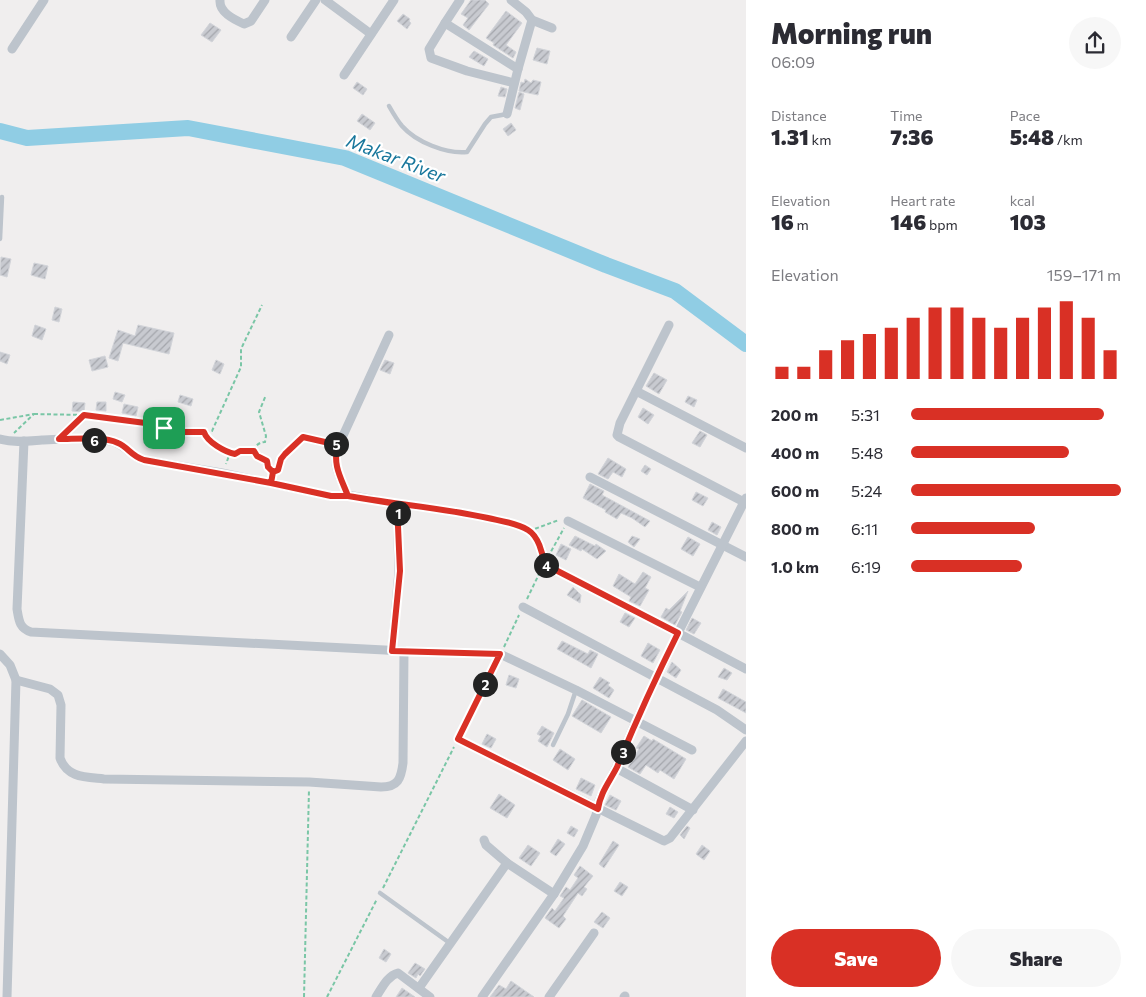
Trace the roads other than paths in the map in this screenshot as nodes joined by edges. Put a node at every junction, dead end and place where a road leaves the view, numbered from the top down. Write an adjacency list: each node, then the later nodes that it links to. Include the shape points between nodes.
1 (44, 0): 14 (street)
2 (220, 0): 3 (street, via 223,11 244,24 251,21)
3 (265, 0)
4 (316, 0): 13 (street)
5 (325, 0): 12 (street)
6 (394, 0): 12 (street)
7 (460, 0): 10 (street)
8 (514, 1): 9 (street)
9 (532, 20): 11 (street); 15 (street)
10 (445, 23): 15 (street); 17 (street, via 428,49 431,58)
11 (552, 28)
12 (371, 34): 16 (street)
13 (291, 36)
14 (12, 49)
15 (518, 69): 17 (street)
16 (344, 75)
17 (514, 82): 19 (street)
18 (389, 106): 19 (lane, via 403,127 415,136 432,146 459,153 467,152 491,117)
19 (506, 114)
20 (2, 197): 21 (lane)
21 (0, 239)
22 (668, 325): 24 (street)
23 (389, 335): 29 (street, via 338,445 336,467)
24 (636, 391): 27 (street); 30 (street, via 617,431 619,437)
25 (2, 440): 26 (street)
26 (24, 441): 29 (street, via 112,441 144,460 331,496); 38 (street, via 17,608 20,625 27,631)
27 (746, 448)
28 (590, 477): 32 (street)
29 (348, 496): 38 (street, via 397,504 400,571)
30 (745, 500): 32 (street)
31 (568, 521): 35 (street)
32 (723, 546): 33 (street); 35 (street)
33 (746, 557)
34 (544, 564): 37 (street)
35 (700, 587): 37 (street)
36 (523, 607): 42 (street)
37 (678, 633): 41 (street); 42 (street)
38 (392, 651): 43 (street, via 404,651 404,763 402,775 390,787 78,776 62,766 60,758 61,704 58,694)
39 (0, 654): 43 (street, via 10,665)
40 (500, 654): 44 (street)
41 (746, 669)
42 (656, 677): 45 (street); 46 (street, via 717,710)
43 (16, 680): 61 (street)
44 (576, 690): 45 (street); 49 (lane)
45 (636, 721): 50 (street); 51 (street)
46 (746, 730)
47 (458, 739): 52 (street)
48 (746, 741): 53 (street)
49 (553, 745)
50 (692, 750)
51 (616, 768): 52 (street); 53 (street)
52 (598, 809): 53 (street, via 664,842); 57 (street, via 583,846)
53 (693, 810)
54 (484, 840): 55 (street)
55 (507, 863): 57 (street); 59 (street)
56 (380, 893): 59 (lane)
57 (554, 894): 64 (street)
58 (594, 933): 65 (street)
59 (450, 944): 60 (street)
60 (419, 988): 62 (street, via 398,973 388,980); 63 (street)
61 (7, 997)
62 (376, 997)
63 (430, 997)
64 (482, 997)
65 (549, 997)

